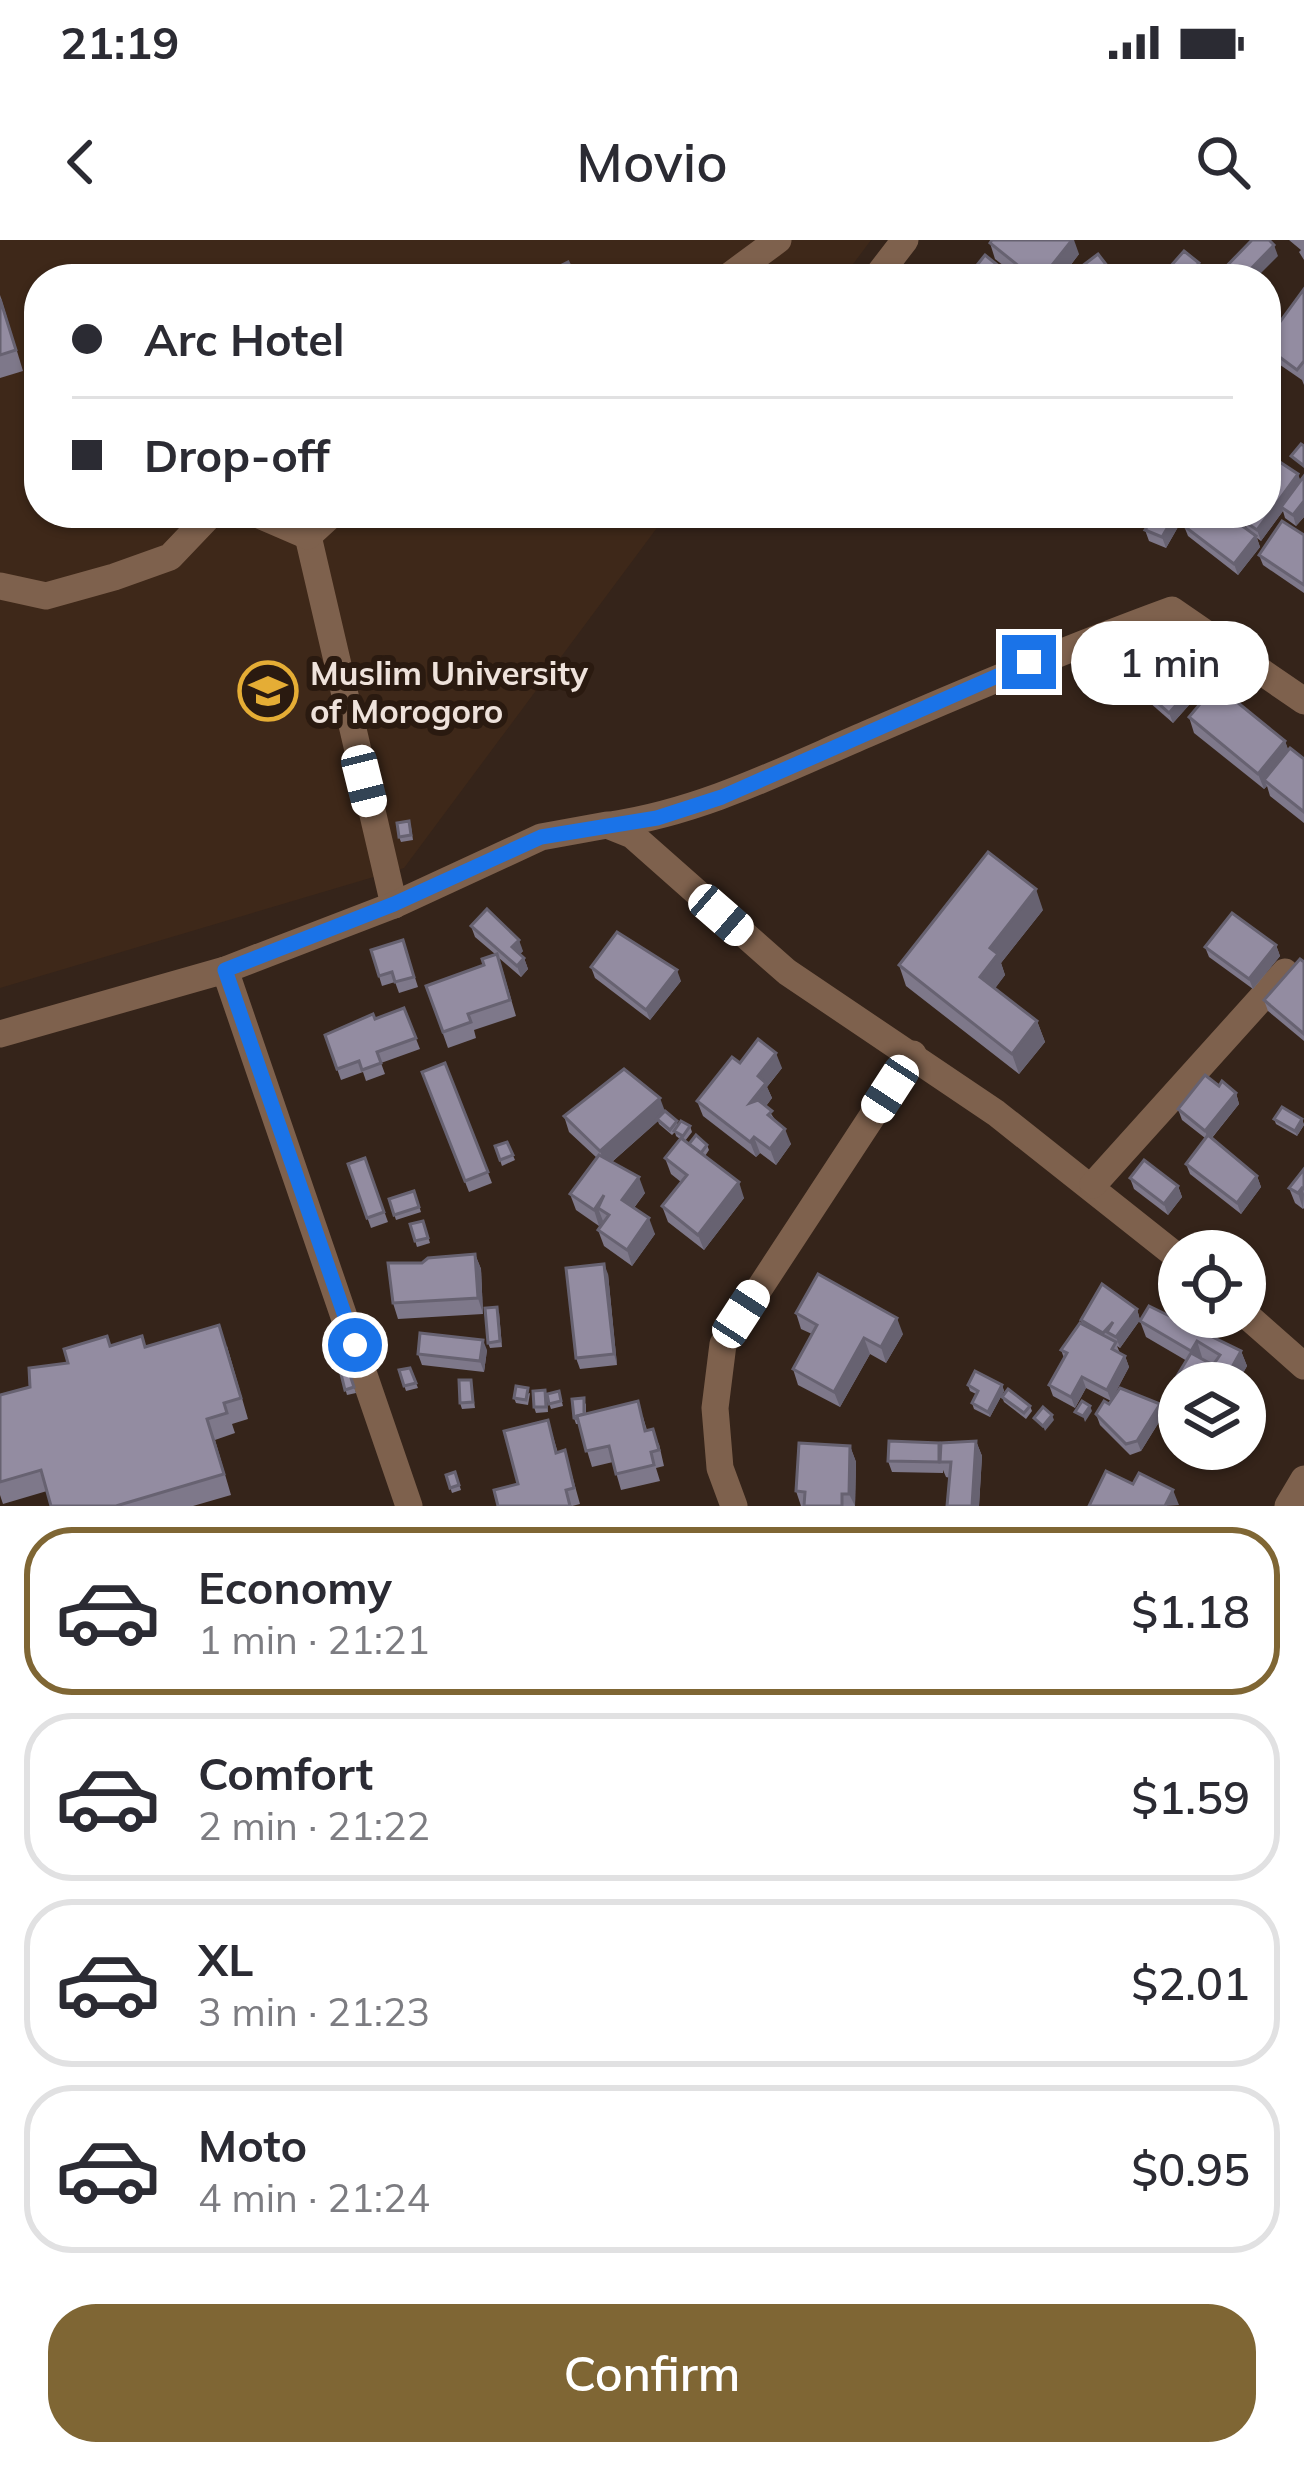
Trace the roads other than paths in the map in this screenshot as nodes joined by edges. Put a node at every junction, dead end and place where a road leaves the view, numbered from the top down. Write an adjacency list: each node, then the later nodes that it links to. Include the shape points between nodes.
1 (778, 240): 3 (street)
2 (905, 240): 4 (street)
3 (745, 264)
4 (886, 264)
5 (198, 528): 9 (street, via 170,557 114,577 46,596)
6 (289, 528): 8 (street)
7 (317, 528): 8 (street)
8 (308, 536): 12 (street)
9 (0, 586)
10 (1304, 700): 11 (street, via 1172,610 1029,662 722,797)
11 (607, 825): 12 (street, via 541,837); 16 (street, via 632,835 787,972)
12 (394, 904): 13 (street)
13 (225, 970): 15 (street); 22 (street)
14 (1285, 971): 17 (street)
15 (0, 1034)
16 (913, 1054): 17 (street); 23 (street, via 723,1344 715,1408 720,1468)
17 (1093, 1185): 18 (street)
18 (1158, 1240)
19 (1266, 1333): 20 (street)
20 (1304, 1366)
21 (1304, 1480): 24 (street)
22 (409, 1506)
23 (734, 1506)
24 (1288, 1506)

